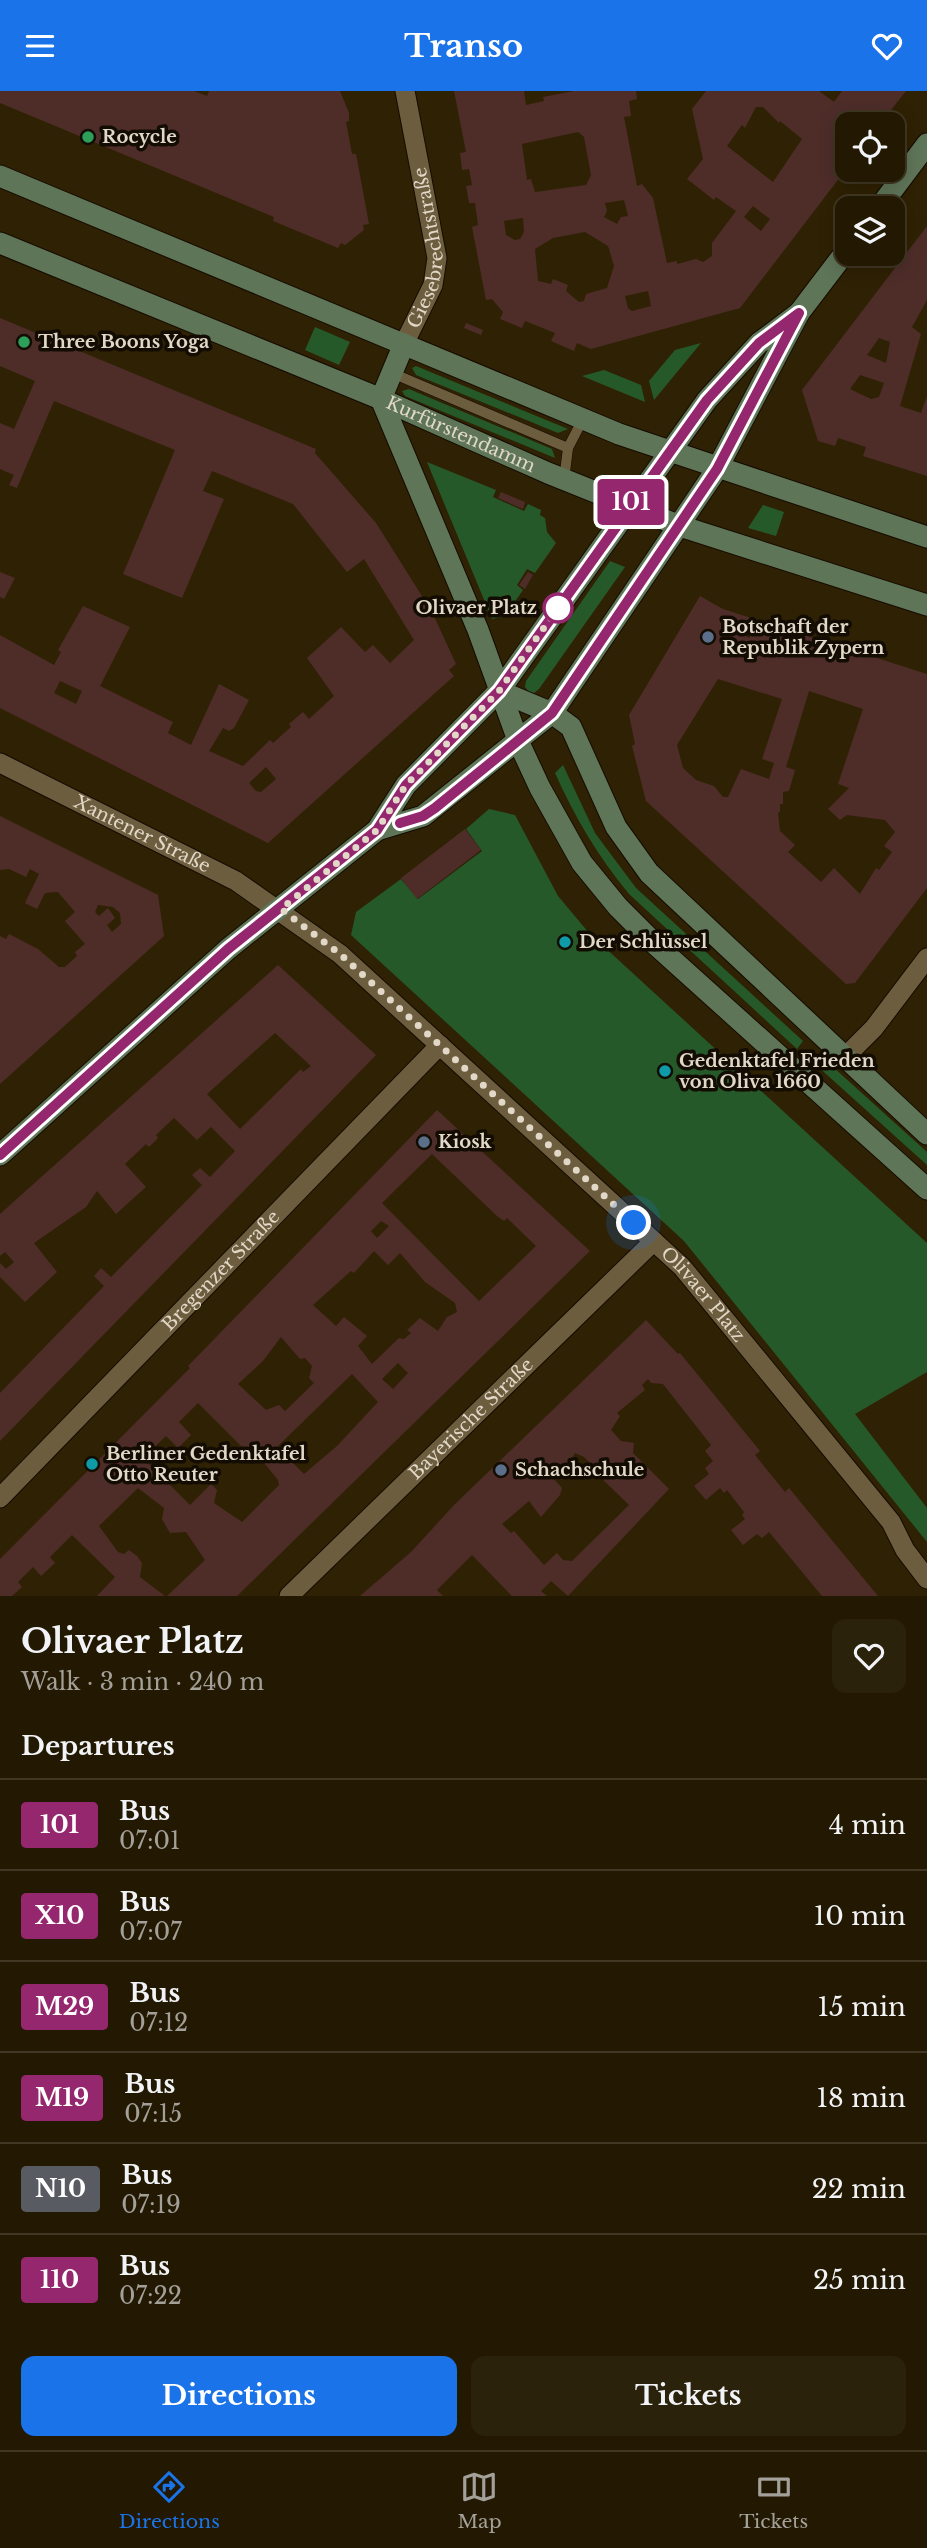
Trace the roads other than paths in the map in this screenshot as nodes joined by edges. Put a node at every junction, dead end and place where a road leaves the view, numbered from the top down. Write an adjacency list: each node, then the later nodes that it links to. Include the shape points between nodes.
1 (405, 91): 8 (street, Giesebrechtstraße, via 438,258 433,285)
2 (927, 144): 4 (main road)
3 (0, 176): 8 (main road)
4 (887, 196)
5 (0, 243): 10 (main road, Kurfürstendamm)
6 (835, 266): 7 (main road)
7 (799, 313): 13 (main road, via 759,343); 14 (main road)
8 (404, 344): 9 (main road, Giesebrechtstraße); 11 (main road)
9 (392, 373): 10 (main road, Giesebrechtstraße); 12 (lane)
10 (381, 399): 15 (main road, Kurfürstendamm); 20 (main road)
11 (583, 419): 12 (lane); 13 (main road)
12 (568, 448): 15 (lane)
13 (667, 453): 14 (main road); 16 (main road)
14 (717, 469): 17 (main road); 18 (main road)
15 (564, 480): 16 (main road, Kurfürstendamm)
16 (629, 506): 17 (main road, Kurfürstendamm); 20 (main road)
17 (680, 526): 19 (main road, Kurfürstendamm); 21 (main road)
18 (927, 537)
19 (927, 605)
20 (499, 691): 21 (main road); 22 (main road); 24 (main road, via 406,785)
21 (552, 713): 22 (main road); 28 (main road, via 571,727 616,827 649,873)
22 (519, 743): 24 (main road, via 423,816); 31 (main road, via 582,863 618,907)
23 (0, 763): 25 (street, Xantener Straße, via 236,881)
24 (377, 830): 25 (main road)
25 (281, 909): 27 (street, Olivaer Platz, via 334,949); 30 (main road, via 228,949)
26 (927, 958): 28 (street, via 874,1028)
27 (440, 1045): 32 (street, Olivaer Platz); 33 (street, Bregenzer Straße)
28 (844, 1058): 29 (main road)
29 (927, 1134)
30 (0, 1155)
31 (927, 1189)
32 (654, 1241): 34 (street, Olivaer Platz, via 698,1285 820,1433 891,1522 905,1551); 35 (street, Bayerische Straße)
33 (0, 1498)
34 (927, 1579)
35 (289, 1596)

